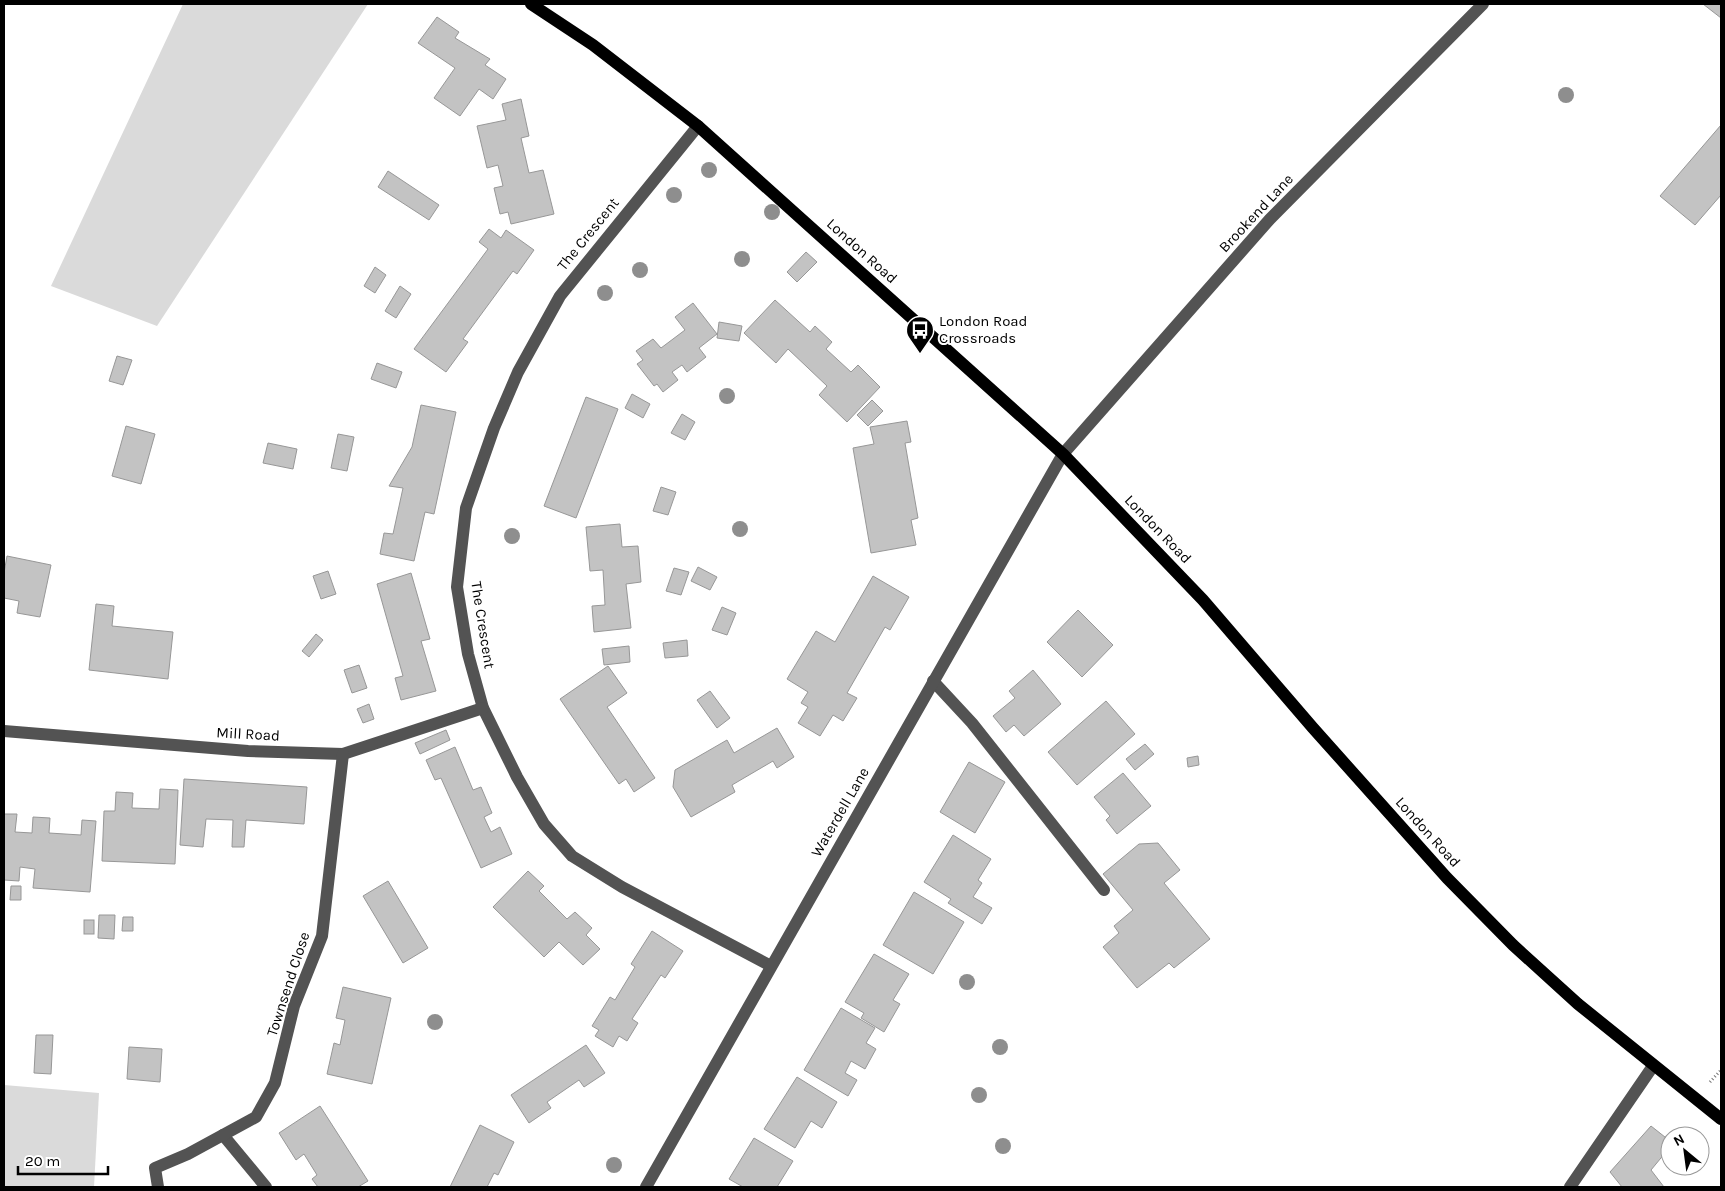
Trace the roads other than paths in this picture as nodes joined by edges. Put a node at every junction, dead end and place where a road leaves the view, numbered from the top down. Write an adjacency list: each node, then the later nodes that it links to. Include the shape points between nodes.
1 (531, 4): 3 (main road, London Road, via 593,46)
2 (1483, 4): 4 (street, Brookend Lane, via 1270,219)
3 (698, 126): 4 (main road, London Road); 6 (street, The Crescent, via 560,296 518,372 494,428 466,508 457,587 468,654)
4 (1063, 454): 5 (street, Waterdell Lane); 11 (main road, London Road, via 1203,600 1447,878 1513,945)
5 (933, 682): 9 (street, via 972,723); 10 (street, Waterdell Lane)
6 (484, 708): 8 (street, Mill Road); 10 (street, The Crescent, via 544,824 572,856 622,887)
7 (4, 731): 8 (street, Mill Road, via 248,751)
8 (342, 754): 13 (street, Townsend Close, via 322,936 294,1006 275,1083 256,1117)
9 (1104, 890)
10 (771, 966): 16 (street, Waterdell Lane)
11 (1653, 1066): 12 (main road, London Road); 17 (street)
12 (1721, 1118)
13 (223, 1135): 14 (street, Townsend Close, via 155,1168); 15 (street)
14 (158, 1187)
15 (266, 1187)
16 (646, 1187)
17 (1570, 1187)

